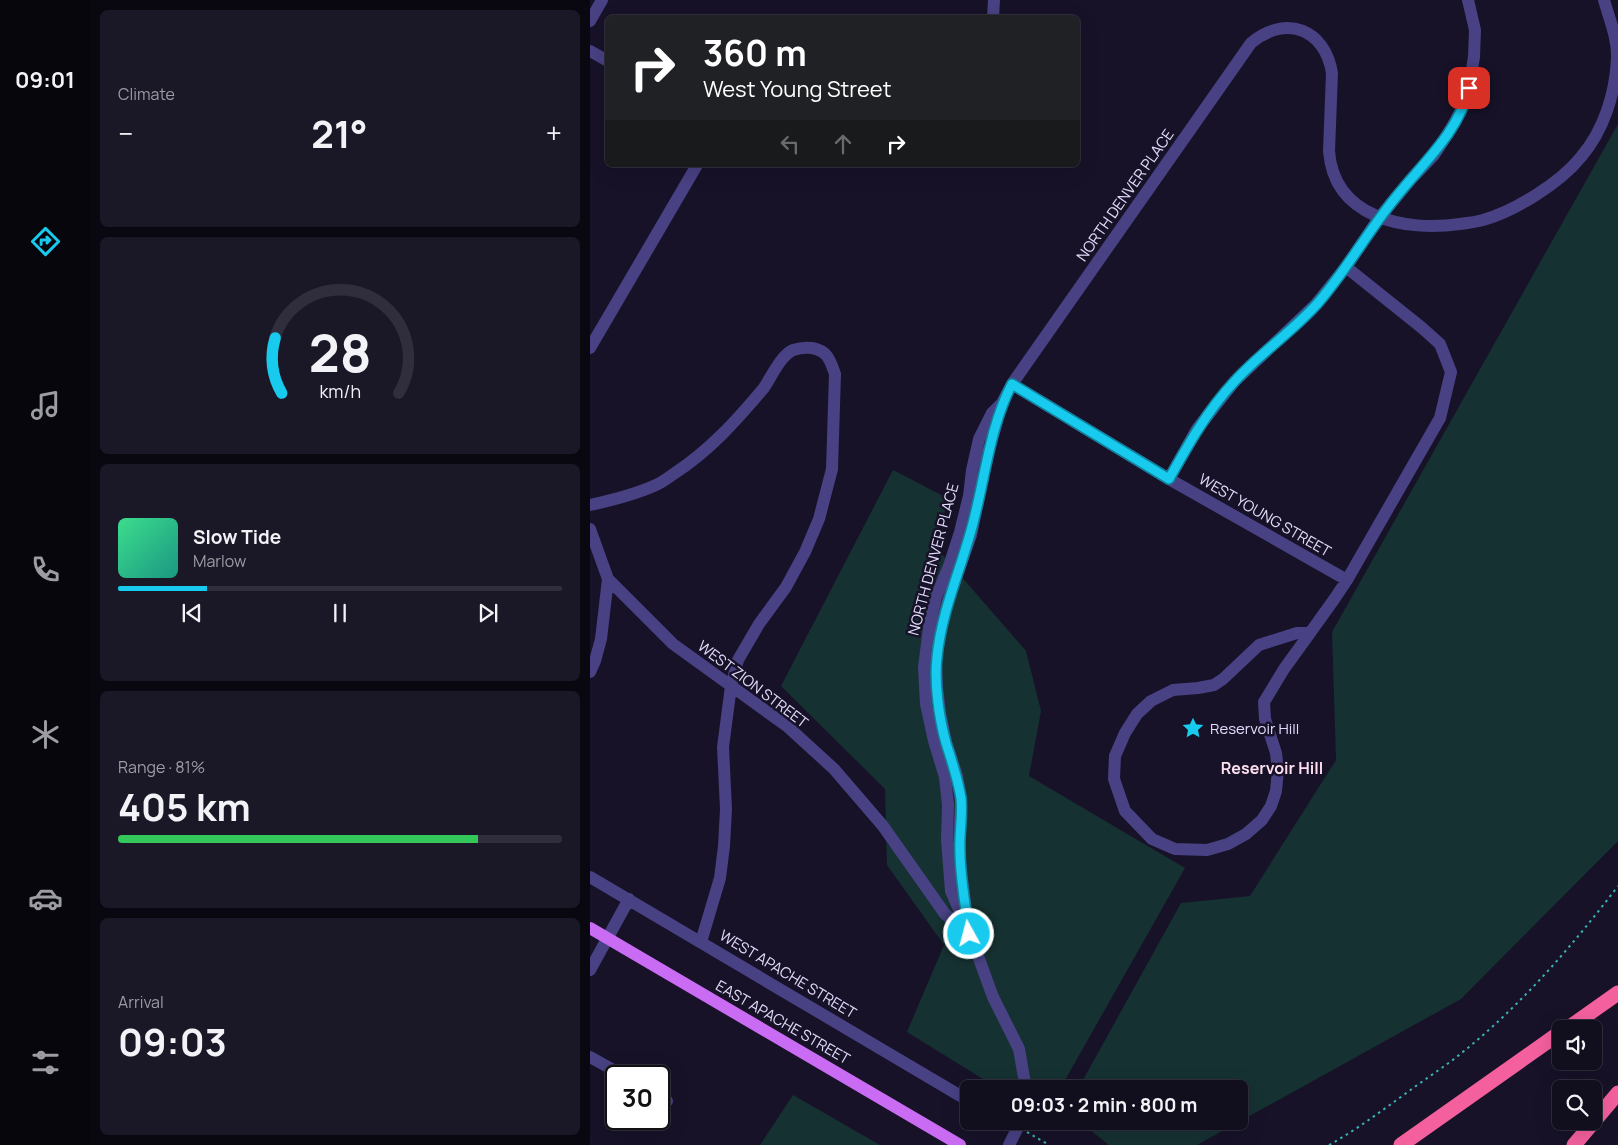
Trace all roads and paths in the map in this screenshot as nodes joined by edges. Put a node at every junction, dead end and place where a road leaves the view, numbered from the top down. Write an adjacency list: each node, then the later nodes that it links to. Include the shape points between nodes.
1 (602, 0): 6 (street)
2 (994, 0): 5 (street)
3 (1468, 0): 10 (street, via 1475,30 1467,99 1434,155)
4 (1604, 0): 10 (street, via 1617,57 1613,92 1605,117 1575,163 1525,203 1483,220 1442,226)
5 (993, 15)
6 (590, 22)
7 (590, 51): 8 (street)
8 (605, 59)
9 (695, 167): 12 (street)
10 (1379, 218): 11 (street); 13 (street, NORTH DENVER PLACE, via 1352,201 1339,186 1330,164 1332,73 1326,51 1311,35 1299,30 1287,27 1262,34 1251,43)
11 (1346, 268): 14 (street, via 1316,304 1234,382 1197,429); 18 (street, via 1440,344 1451,372 1440,418)
12 (590, 348)
13 (1012, 384): 14 (street, WEST YOUNG STREET); 26 (street, NORTH DENVER PLACE, via 979,439 960,532 936,597 924,667 926,704 945,777 951,891)
14 (1169, 479): 18 (street, WEST YOUNG STREET)
15 (590, 504): 21 (street, via 633,494 658,484 693,461 738,418 791,351 802,347 822,351 830,360 835,374 832,468 819,519 786,587 738,660)
16 (590, 529): 17 (street)
17 (608, 579): 20 (street, via 601,639); 21 (street, WEST ZION STREET, via 673,644)
18 (1347, 580): 19 (street)
19 (1310, 632): 19 (street, via 1264,702 1278,770 1276,791 1262,820 1228,844 1207,850 1175,849 1152,839 1125,811 1114,779 1115,756 1138,714 1151,701 1173,690 1198,688 1223,679 1259,645)
20 (590, 672)
21 (731, 686): 26 (street, WEST ZION STREET, via 788,727 834,770 883,826 944,914); 28 (street, via 724,746 724,846 720,878)
22 (590, 877): 24 (street, WEST APACHE STREET)
23 (1618, 886): 43 (path, via 1572,944 1481,1036 1455,1058)
24 (629, 899): 27 (street); 28 (street, WEST APACHE STREET)
25 (590, 928): 27 (main road, EAST APACHE STREET)
26 (969, 934): 35 (street, NORTH DENVER PLACE, via 993,997 1019,1049)
27 (608, 939): 29 (street); 40 (main road, EAST APACHE STREET)
28 (701, 942): 37 (street, WEST APACHE STREET)
29 (590, 970)
30 (1618, 993): 31 (highway)
31 (1580, 1020)
32 (1552, 1038): 44 (highway)
33 (590, 1057): 34 (street)
34 (605, 1065)
35 (1024, 1080)
36 (1618, 1092): 45 (highway)
37 (960, 1096)
38 (1016, 1130): 41 (street)
39 (1025, 1130): 42 (path)
40 (960, 1145)
41 (1009, 1145)
42 (1049, 1145)
43 (1329, 1145)
44 (1401, 1145)
45 (1574, 1145)

